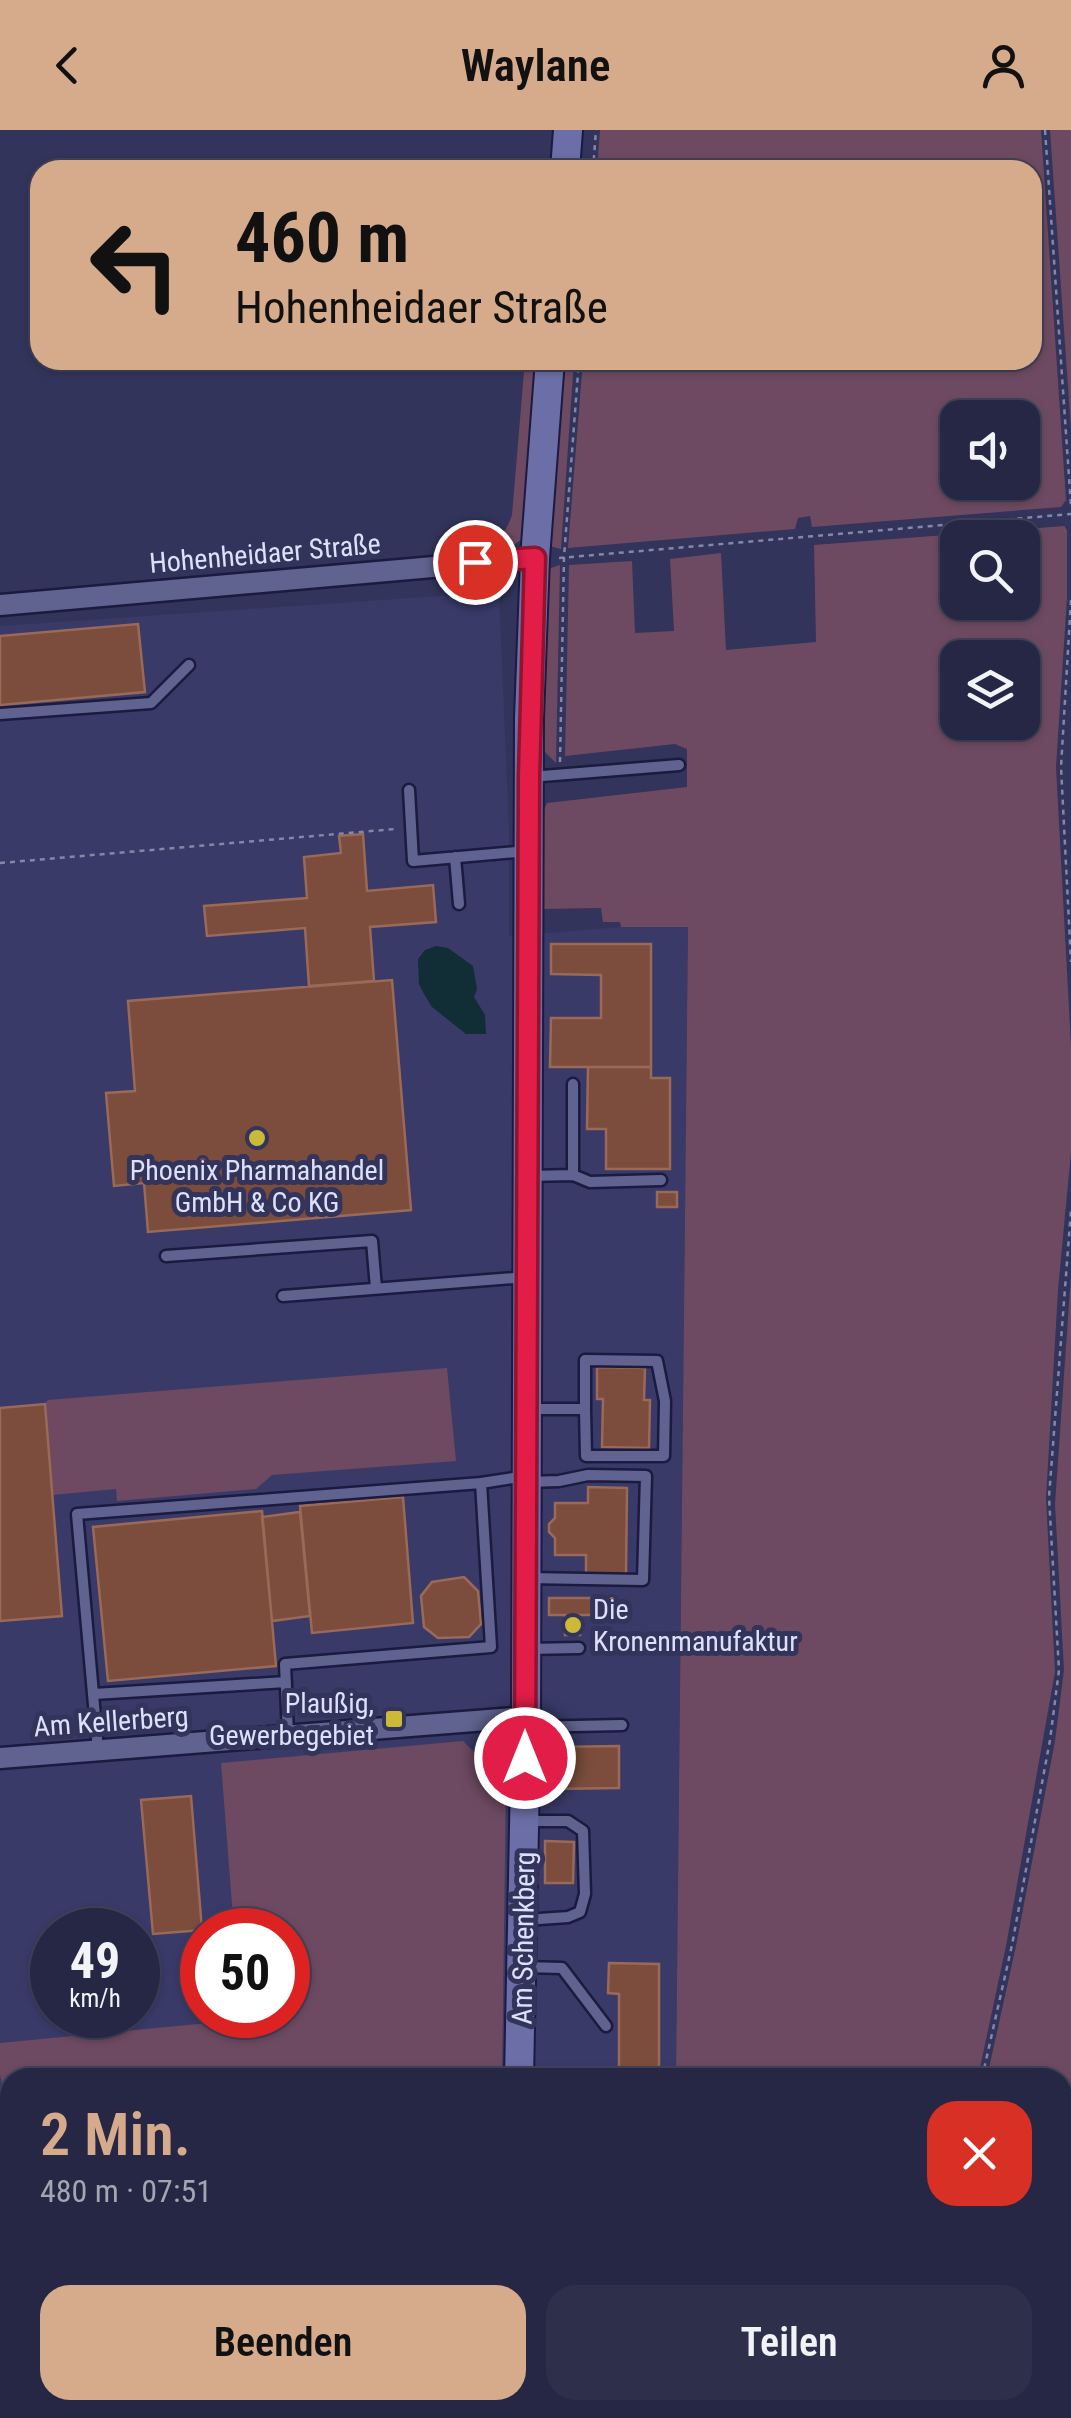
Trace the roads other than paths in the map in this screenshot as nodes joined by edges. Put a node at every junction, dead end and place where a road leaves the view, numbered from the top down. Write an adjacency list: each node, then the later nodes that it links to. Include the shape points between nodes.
1 (568, 130): 2 (main road)
2 (566, 160)
3 (549, 370): 4 (main road, Am Schenkberg)
4 (535, 558): 5 (street, Hohenheidaer Straße); 9 (main road, Am Schenkberg)
5 (0, 605)
6 (189, 665): 7 (lane, via 151,703)
7 (0, 714)
8 (679, 765): 9 (lane)
9 (529, 777): 11 (main road, Am Schenkberg)
10 (409, 790): 12 (lane, via 414,861)
11 (528, 851): 12 (lane); 16 (main road, Am Schenkberg)
12 (455, 858): 13 (lane)
13 (459, 904)
14 (573, 1084): 15 (lane)
15 (573, 1174): 16 (lane); 17 (lane, via 590,1182)
16 (527, 1176): 19 (main road, Am Schenkberg)
17 (661, 1180)
18 (166, 1256): 20 (lane, via 372,1241)
19 (527, 1276): 20 (lane); 23 (main road, Am Schenkberg)
20 (376, 1288): 21 (lane)
21 (283, 1296)
22 (585, 1408): 22 (lane, via 585,1360 657,1362 665,1400 664,1456 586,1456); 23 (lane)
23 (526, 1409): 24 (main road, Am Schenkberg)
24 (526, 1479): 25 (lane); 26 (main road, Am Schenkberg); 26 (lane, via 646,1476 643,1580)
25 (482, 1482): 29 (lane, via 492,1647 285,1664); 30 (lane, via 77,1514)
26 (526, 1578): 28 (main road, Am Schenkberg)
27 (579, 1648): 28 (lane)
28 (526, 1649): 31 (main road, Am Schenkberg)
29 (286, 1682): 30 (lane); 33 (lane)
30 (94, 1694): 34 (lane)
31 (526, 1722): 32 (lane); 33 (street, Am Kellerberg); 36 (main road, Am Schenkberg)
32 (622, 1725)
33 (288, 1735): 34 (street, Am Kellerberg)
34 (98, 1750): 35 (street, Am Kellerberg)
35 (0, 1758)
36 (525, 1820): 37 (main road, Am Schenkberg); 37 (lane, via 568,1822 584,1831 585,1894 580,1912)
37 (524, 1920): 38 (main road, Am Schenkberg)
38 (523, 1967): 39 (lane, via 562,1968); 40 (main road, Am Schenkberg)
39 (606, 2026)
40 (520, 2068)

